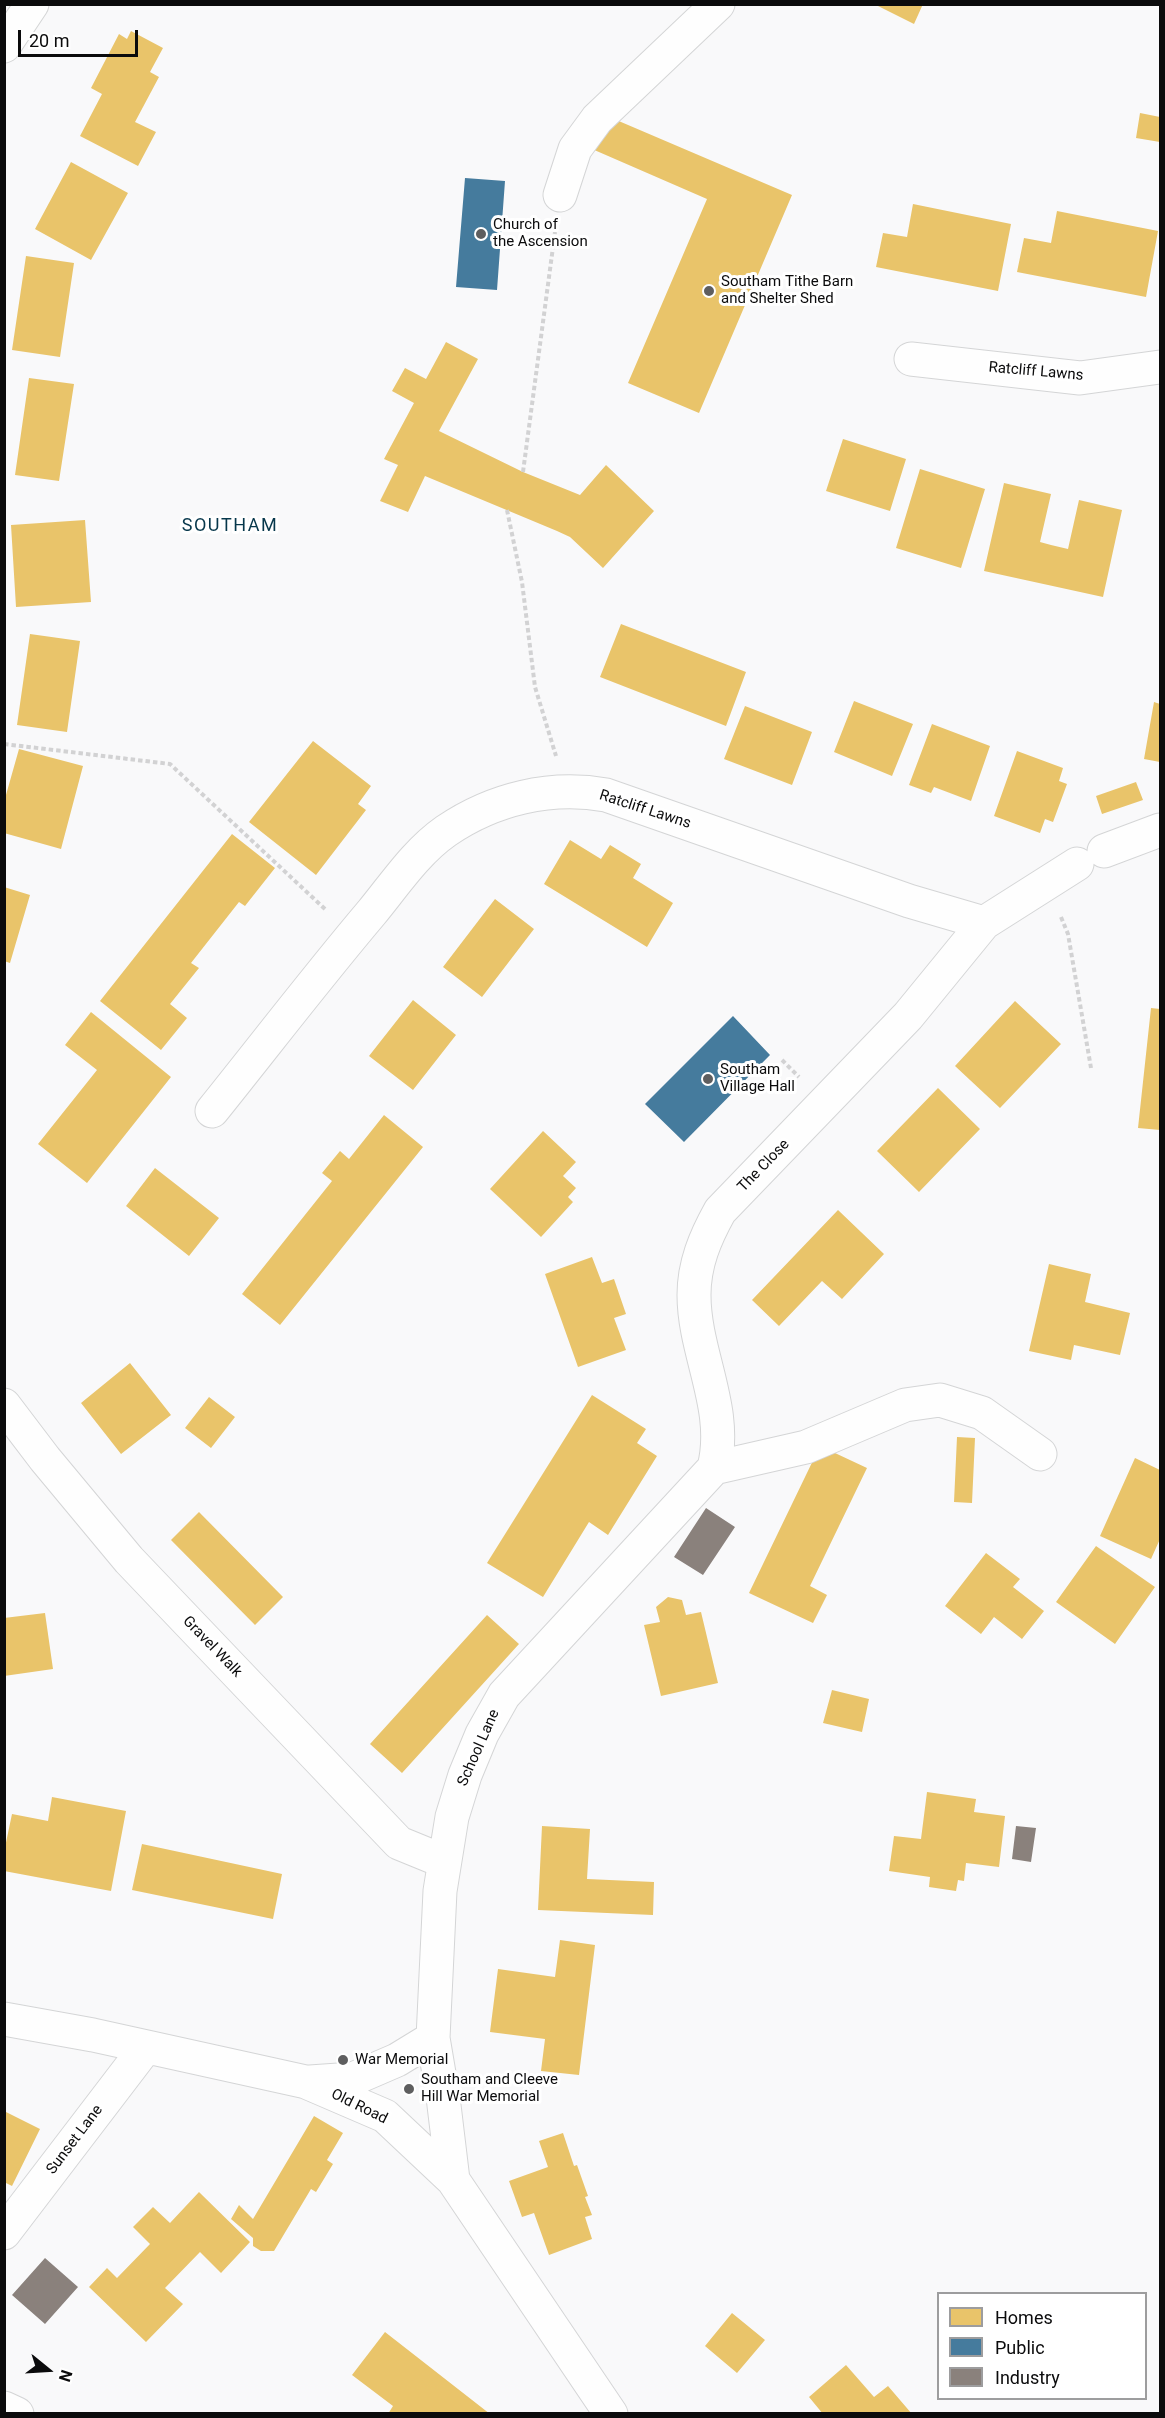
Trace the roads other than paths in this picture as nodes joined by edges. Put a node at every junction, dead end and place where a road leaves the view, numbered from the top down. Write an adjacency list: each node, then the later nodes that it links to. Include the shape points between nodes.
1 (32, 4): 3 (street)
2 (718, 4): 4 (street, via 597,119 575,149)
3 (4, 46)
4 (560, 195)
5 (910, 359): 6 (street, Ratcliff Lawns, via 1080,378)
6 (1161, 367)
7 (1161, 830): 8 (street, via 1090,857)
8 (984, 923): 9 (street, Ratcliff Lawns, via 909,901 606,795 564,791 530,795 470,816 422,851); 12 (street, The Close, via 908,1016 720,1212 710,1230 696,1270 694,1296 719,1433)
9 (212, 1111)
10 (4, 1405): 13 (street, Gravel Walk, via 129,1560 399,1843)
11 (1040, 1454): 12 (street, via 982,1413 940,1400 905,1405 806,1447)
12 (714, 1468): 13 (street, School Lane, via 504,1695 465,1775)
13 (443, 1861): 15 (street, School Lane)
14 (4, 2019): 16 (street, Old Road)
15 (432, 2038): 17 (street, via 397,2060 353,2079); 18 (street, School Lane)
16 (146, 2047): 17 (street, Old Road); 19 (street, Sunset Lane)
17 (306, 2082): 18 (street, Old Road, via 385,2116)
18 (453, 2180): 22 (street, Old Road)
19 (4, 2233)
20 (4, 2408): 21 (street)
21 (18, 2414)
22 (611, 2414)

